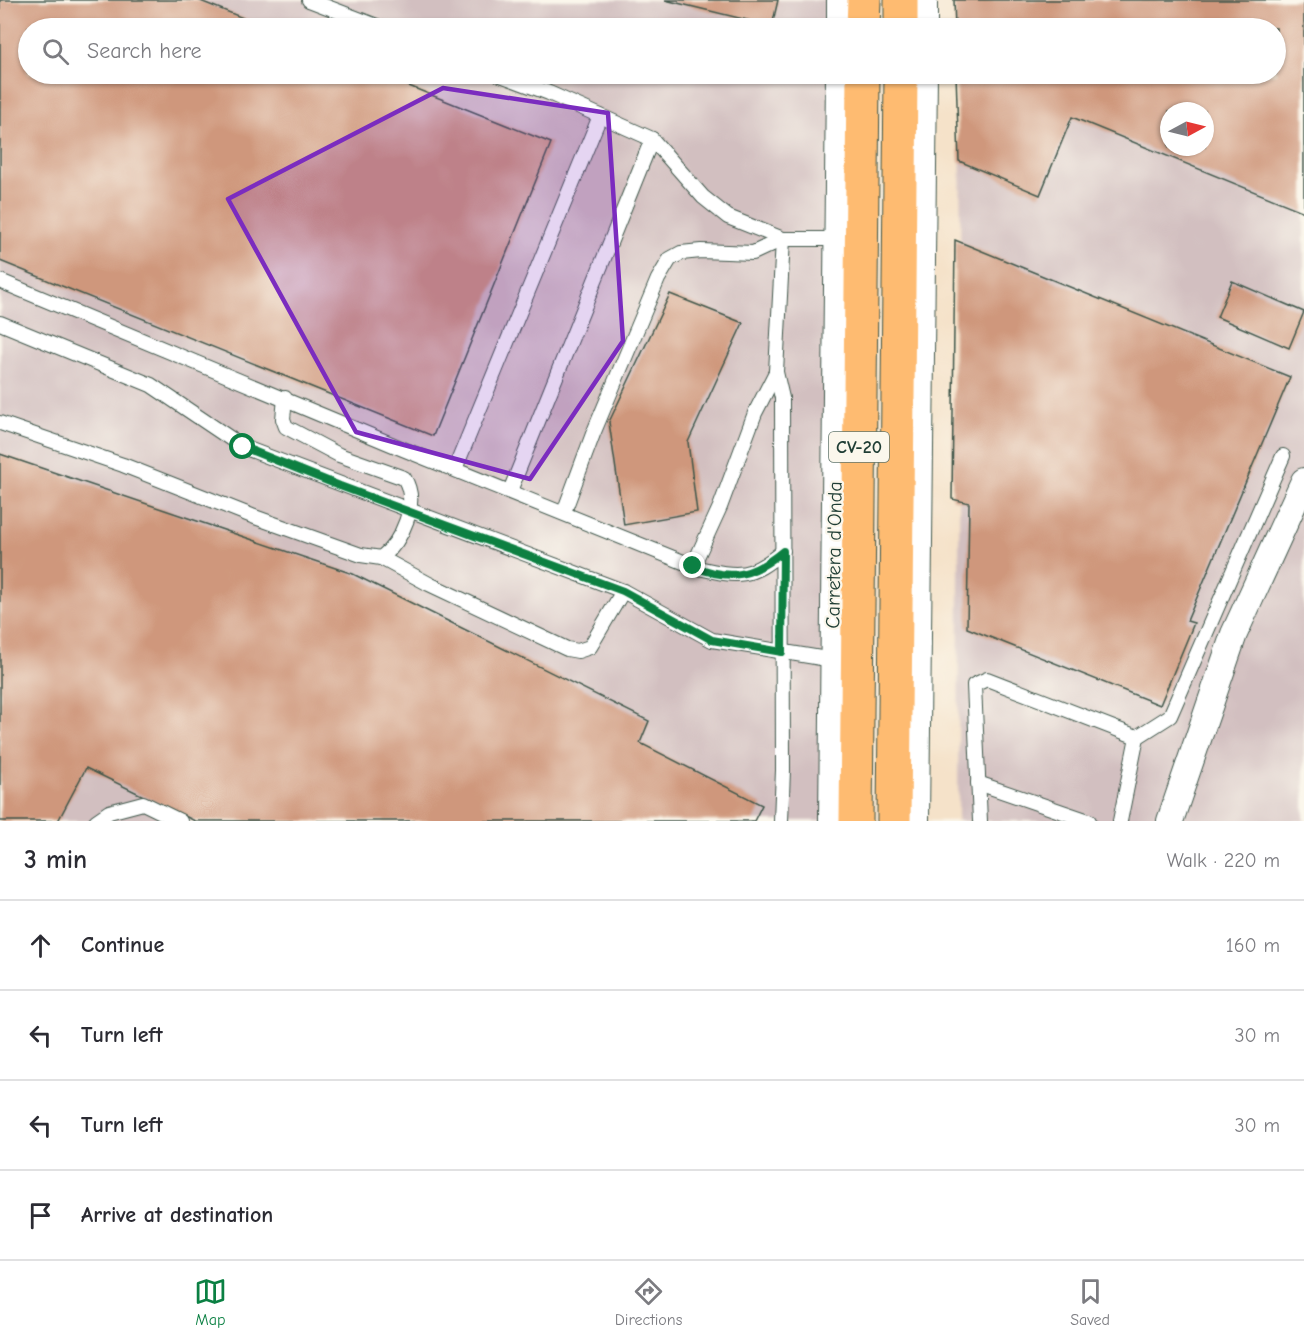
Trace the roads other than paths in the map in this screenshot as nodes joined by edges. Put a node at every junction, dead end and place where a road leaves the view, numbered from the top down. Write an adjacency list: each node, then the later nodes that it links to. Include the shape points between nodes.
1 (309, 0): 6 (lane)
2 (840, 0): 7 (street)
3 (864, 0): 8 (main road)
4 (901, 0): 9 (main road)
5 (924, 0): 10 (street)
6 (356, 18)
7 (840, 18)
8 (863, 18)
9 (901, 18)
10 (924, 18)
11 (522, 84): 16 (lane)
12 (839, 84): 19 (street, Carretera d'Onda)
13 (863, 84): 43 (main road, Carretera d'Onda / CV-20)
14 (901, 84): 44 (main road, CV-20)
15 (924, 84): 45 (street)
16 (600, 116): 17 (lane); 26 (lane)
17 (652, 139): 18 (lane, via 703,196 728,217); 28 (lane)
18 (783, 239): 19 (lane); 22 (lane); 30 (lane, via 753,253 701,251 681,253 670,259 593,434)
19 (837, 239): 36 (street, Carretera d'Onda)
20 (0, 281): 23 (lane)
21 (0, 323): 29 (lane, via 151,385 243,447)
22 (776, 372): 31 (lane, via 782,398); 33 (lane)
23 (285, 398): 26 (lane); 29 (lane, via 286,427 339,455 404,478 410,488)
24 (0, 423): 32 (lane, via 361,555)
25 (1283, 456): 37 (lane, via 1170,716)
26 (455, 470): 28 (lane)
27 (1304, 481): 49 (street, via 1234,634)
28 (510, 491): 30 (lane)
29 (411, 512): 32 (lane, via 391,550); 34 (lane)
30 (564, 512): 33 (lane)
31 (783, 551): 33 (lane, via 747,574); 35 (lane)
32 (381, 558): 34 (lane, via 429,584 578,651 590,647)
33 (693, 566)
34 (623, 591): 35 (lane, via 712,640)
35 (782, 652): 36 (lane); 41 (lane)
36 (833, 660): 42 (street, Carretera d'Onda)
37 (1137, 737): 38 (lane, via 987,679 974,685); 48 (lane)
38 (978, 783): 46 (lane); 47 (lane)
39 (96, 821): 40 (lane, via 109,812 143,803)
40 (180, 821)
41 (781, 821)
42 (832, 821)
43 (856, 821)
44 (894, 821)
45 (916, 821)
46 (980, 821)
47 (1089, 821)
48 (1120, 821)
49 (1170, 821)

